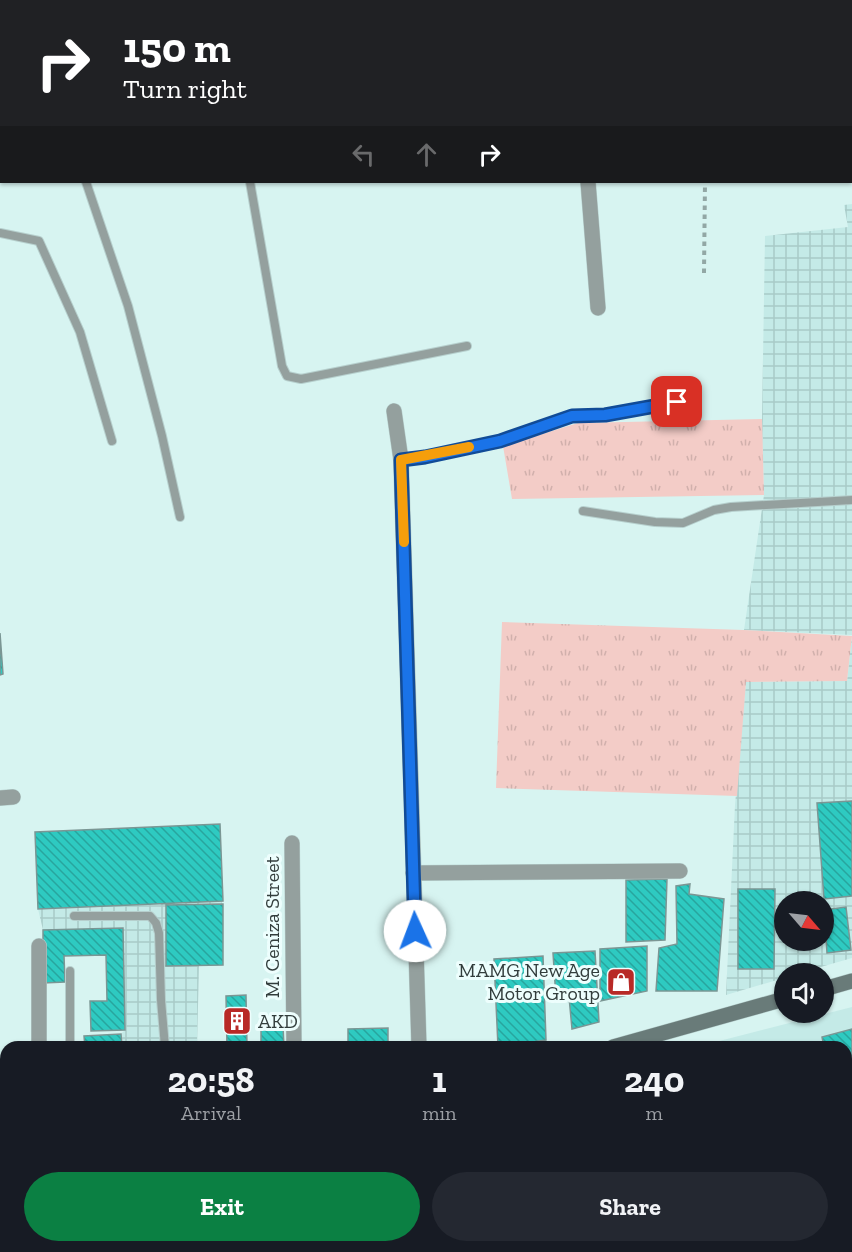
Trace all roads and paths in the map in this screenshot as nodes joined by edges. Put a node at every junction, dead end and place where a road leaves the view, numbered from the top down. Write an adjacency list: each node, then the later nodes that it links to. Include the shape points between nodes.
1 (86, 183): 15 (lane, via 128,306)
2 (250, 183): 8 (lane, via 282,366 287,376 301,379)
3 (588, 183): 7 (street)
4 (705, 183): 6 (path)
5 (0, 233): 11 (lane, via 39,242 80,332)
6 (704, 273)
7 (598, 308)
8 (467, 346)
9 (677, 402): 12 (lane, via 605,415 572,416 500,441)
10 (394, 411): 12 (street)
11 (112, 441)
12 (401, 460): 18 (street)
13 (852, 500): 14 (lane, via 731,507 683,522 655,522)
14 (583, 511)
15 (180, 517)
16 (292, 843): 28 (street, M. Ceniza Street)
17 (680, 871): 18 (street)
18 (413, 873): 29 (street)
19 (74, 916): 27 (lane, via 150,916 156,922)
20 (39, 946): 25 (street)
21 (70, 971): 26 (lane)
22 (852, 981): 23 (main road)
23 (834, 986)
24 (774, 1002): 30 (main road)
25 (39, 1041)
26 (70, 1041)
27 (164, 1041)
28 (294, 1041)
29 (419, 1041)
30 (634, 1041)

